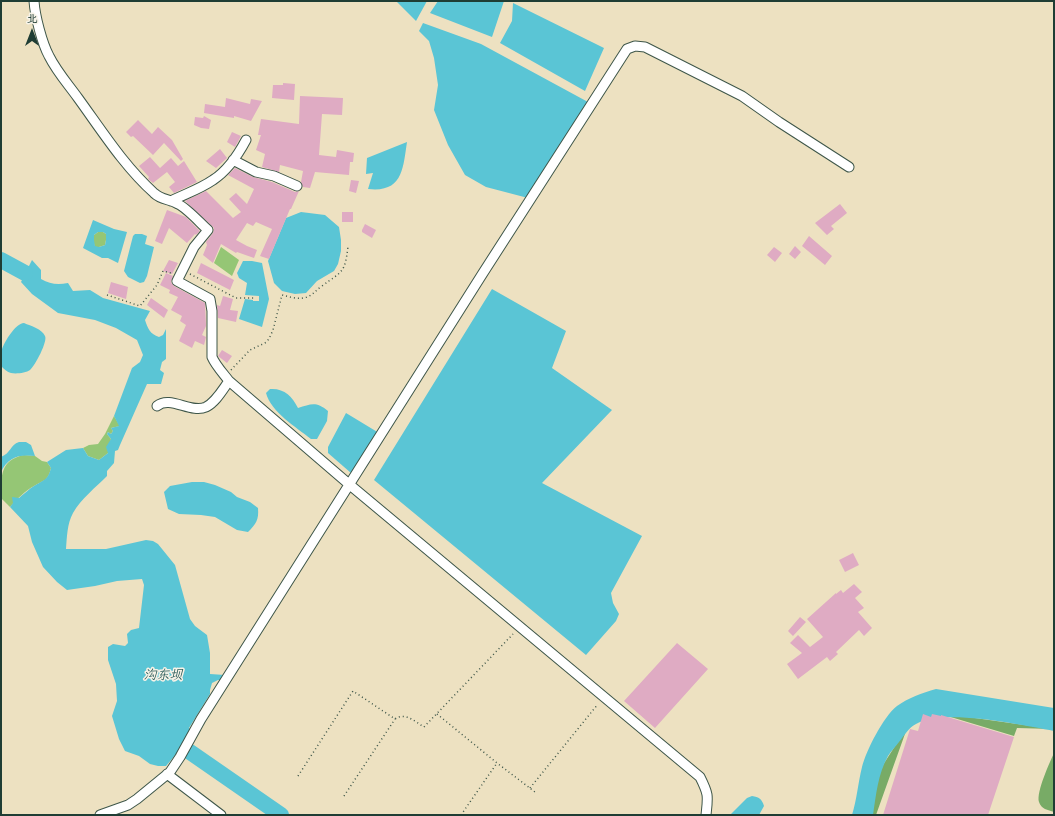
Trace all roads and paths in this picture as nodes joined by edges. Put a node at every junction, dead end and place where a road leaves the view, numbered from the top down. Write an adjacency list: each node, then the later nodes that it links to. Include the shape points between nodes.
1 (34, 1): 6 (street, via 48,55 58,73 135,174 161,199)
2 (246, 140): 3 (street)
3 (233, 160): 5 (street, via 256,172 274,176); 6 (street, via 214,179)
4 (849, 167): 13 (street, via 736,92 645,47 635,46 627,49)
5 (297, 186)
6 (171, 201): 8 (street, via 179,204 208,230 194,248)
7 (348, 246): 11 (path, via 344,267 337,276 312,295 296,298 282,295 269,339 250,350)
8 (181, 274): 9 (path, via 163,271 157,285 140,306); 10 (path, via 236,298); 11 (street, via 177,281 210,299 212,358)
9 (107, 295)
10 (254, 298)
11 (227, 378): 12 (street, via 214,400 206,407 168,403); 13 (street)
12 (157, 406)
13 (350, 485): 14 (street); 19 (street)
14 (520, 627): 15 (street); 16 (path)
15 (603, 697): 21 (path); 27 (street, via 700,777 709,800)
16 (437, 714): 17 (path, via 424,727 406,716); 18 (path)
17 (395, 719): 20 (path, via 353,690); 23 (path)
18 (497, 763): 21 (path); 26 (path)
19 (167, 774): 24 (street, via 128,805); 25 (street)
20 (298, 776)
21 (530, 788): 22 (path)
22 (535, 792)
23 (344, 796)
24 (100, 815)
25 (221, 815)
26 (461, 815)
27 (706, 815)

